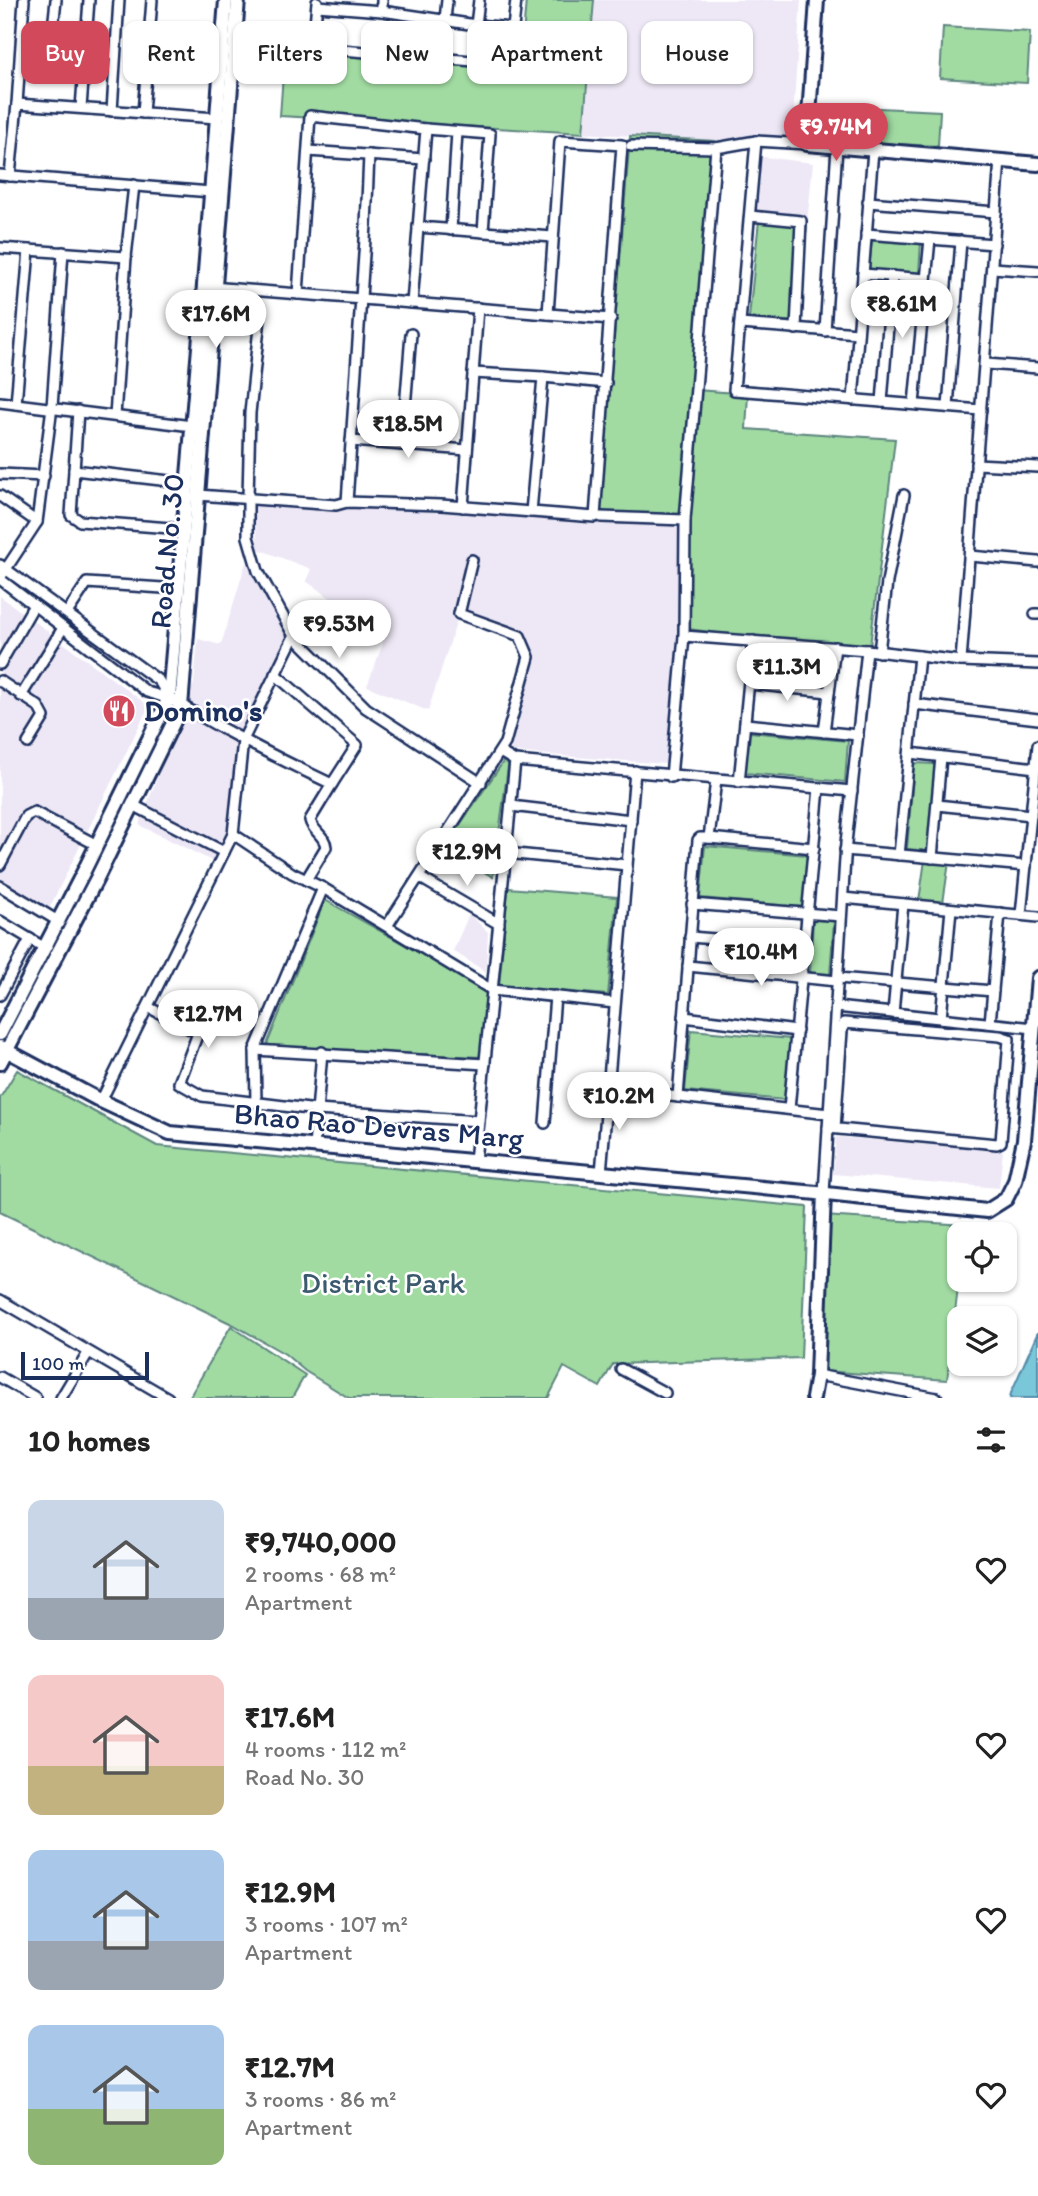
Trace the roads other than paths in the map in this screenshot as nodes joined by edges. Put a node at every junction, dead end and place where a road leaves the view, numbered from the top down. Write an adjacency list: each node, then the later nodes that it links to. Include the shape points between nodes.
1 (24, 0): 25 (street)
2 (56, 0): 16 (street)
3 (89, 0): 26 (street)
4 (119, 0): 27 (street)
5 (152, 0): 28 (street)
6 (226, 0): 29 (street, Road No. 30)
7 (238, 0): 17 (street, Road No. 30)
8 (383, 0): 14 (street)
9 (447, 0): 15 (street)
10 (479, 0): 19 (street)
11 (516, 0): 20 (street)
12 (817, 0): 33 (street)
13 (317, 3): 14 (street); 18 (street)
14 (382, 11): 15 (street)
15 (445, 20): 21 (street)
16 (54, 21)
17 (236, 21)
18 (315, 21)
19 (477, 21)
20 (514, 21)
21 (467, 24)
22 (347, 50): 24 (street)
23 (233, 51): 66 (street, Road No. 30)
24 (467, 60)
25 (17, 104): 26 (street); 43 (street)
26 (81, 108): 27 (street)
27 (112, 111): 28 (street)
28 (143, 113): 29 (street)
29 (217, 118): 45 (street, Road No. 30)
30 (426, 129): 31 (street); 38 (street, via 310,116); 40 (street)
31 (457, 132): 50 (street); 51 (street, via 490,134)
32 (756, 141): 33 (street); 36 (street); 48 (street)
33 (807, 144): 35 (street)
34 (631, 146): 36 (street)
35 (837, 147): 37 (street); 76 (street)
36 (716, 148): 112 (street)
37 (873, 150): 41 (street); 46 (street)
38 (308, 151): 39 (street); 67 (street)
39 (369, 155): 40 (street); 68 (street)
40 (424, 159): 49 (street)
41 (1000, 160): 42 (street); 47 (street)
42 (1038, 164)
43 (5, 175): 44 (street)
44 (134, 185): 45 (street); 60 (street)
45 (211, 192): 66 (street, Road No. 30)
46 (868, 202): 47 (street); 52 (street)
47 (996, 212): 56 (street)
48 (750, 216): 74 (street); 75 (street, via 801,221)
49 (418, 227): 50 (street); 69 (street)
50 (451, 230): 51 (street)
51 (483, 232): 53 (street)
52 (866, 233): 54 (street); 63 (street)
53 (553, 237): 71 (street); 73 (street, via 559,141 622,145)
54 (930, 239): 55 (street); 65 (street)
55 (961, 242): 56 (street); 90 (street)
56 (994, 244): 61 (street)
57 (0, 248): 58 (street)
58 (29, 250): 59 (street); 87 (street)
59 (63, 253): 60 (street); 89 (street)
60 (126, 257): 93 (street)
61 (992, 268): 62 (street); 79 (street)
62 (1038, 271)
63 (863, 274): 64 (street); 77 (street)
64 (892, 276): 65 (street); 86 (street)
65 (926, 279): 88 (street)
66 (209, 286): 67 (street); 94 (street, Road No. 30); 104 (street, Road No. 30)
67 (298, 293): 68 (street)
68 (361, 299): 69 (street); 95 (street)
69 (412, 303): 70 (street)
70 (478, 308): 71 (street); 81 (street)
71 (548, 314): 73 (street)
72 (260, 318): 107 (street)
73 (611, 319): 83 (street)
74 (740, 324): 75 (street); 84 (street, via 734,390)
75 (796, 329): 76 (street)
76 (825, 331): 77 (street)
77 (858, 333): 84 (street)
78 (411, 334): 96 (street)
79 (986, 365): 80 (street); 91 (street)
80 (1038, 368)
81 (473, 373): 82 (street); 97 (street)
82 (543, 377): 83 (street); 110 (street)
83 (606, 383): 110 (street, via 595,517)
84 (853, 400): 86 (street)
85 (0, 402): 87 (street)
86 (882, 402): 88 (street)
87 (16, 404): 89 (street)
88 (914, 404): 90 (street)
89 (51, 407): 92 (street); 102 (street)
90 (948, 407): 91 (street)
91 (981, 410): 98 (street)
92 (78, 411): 93 (street); 100 (street)
93 (116, 416): 94 (street)
94 (192, 426): 103 (street, Road No. 30)
95 (351, 441): 96 (street); 108 (street)
96 (402, 445): 97 (street)
97 (467, 450): 109 (street)
98 (976, 464): 99 (street); 115 (street)
99 (1038, 467)
100 (74, 470): 103 (street); 114 (street, via 71,515 80,521)
101 (0, 474): 102 (street)
102 (44, 476): 113 (street)
103 (187, 483): 114 (street, Road No. 30)
104 (198, 495): 107 (street); 141 (street, Road No. 30)
105 (904, 495): 129 (street)
106 (0, 496): 113 (street)
107 (247, 498): 108 (street); 124 (street, via 248,537 258,571)
108 (347, 502): 109 (street)
109 (463, 507): 110 (street)
110 (531, 512)
111 (601, 517): 112 (street)
112 (685, 520): 125 (street)
113 (37, 522): 118 (street)
114 (183, 528): 120 (street, Road No. 30)
115 (970, 556): 117 (street); 131 (street)
116 (472, 560): 149 (street, via 459,614 520,636 529,657)
117 (1038, 562)
118 (3, 567): 119 (street); 122 (street)
119 (0, 579): 121 (street)
120 (178, 590): 122 (street, via 87,583); 139 (street, Road No. 30)
121 (34, 605): 123 (street); 132 (street)
122 (67, 613): 139 (street, via 159,681)
123 (64, 628): 138 (street); 139 (street, via 147,692)
124 (294, 636): 134 (street); 158 (street, via 366,708)
125 (684, 636): 126 (street); 155 (street)
126 (753, 641): 127 (street); 136 (street)
127 (835, 648): 128 (street); 137 (street)
128 (867, 650): 129 (street); 145 (street)
129 (879, 652): 130 (street)
130 (919, 656): 131 (street); 140 (street)
131 (961, 661): 133 (street)
132 (0, 664)
133 (1038, 664)
134 (275, 674): 146 (street); 159 (street, via 357,745)
135 (0, 681): 138 (street)
136 (749, 684): 137 (street); 143 (street)
137 (829, 692): 144 (street)
138 (21, 696): 147 (street, via 38,706 44,717)
139 (169, 698): 141 (street); 169 (street, Road No. 30)
140 (915, 704): 142 (street); 150 (street)
141 (181, 707): 146 (street); 162 (street, Road No. 30)
142 (1038, 719)
143 (745, 723): 144 (street); 157 (street)
144 (824, 732): 145 (street)
145 (858, 735): 161 (street)
146 (243, 740): 159 (street); 167 (street)
147 (28, 743)
148 (1038, 745): 153 (street)
149 (500, 752): 152 (street); 158 (street)
150 (909, 753): 151 (street); 174 (street)
151 (941, 757): 153 (street); 163 (street)
152 (515, 761): 154 (street); 164 (street)
153 (1036, 768): 165 (street)
154 (635, 771): 155 (street); 166 (street)
155 (671, 777): 156 (street)
156 (716, 780): 157 (street); 168 (street)
157 (739, 782): 160 (street)
158 (481, 783): 179 (street)
159 (332, 785): 180 (street, via 310,820 326,846)
160 (820, 788): 161 (street); 170 (street)
161 (852, 791): 171 (street)
162 (133, 805): 172 (street); 220 (street, Road No. 30)
163 (937, 805): 165 (street); 175 (street)
164 (511, 806): 166 (street); 173 (street)
165 (1031, 815): 178 (street)
166 (631, 820): 177 (street)
167 (233, 834): 172 (street); 180 (street)
168 (709, 838): 170 (street); 184 (street, via 697,842)
169 (97, 845): 176 (street, via 34,812 26,816); 193 (street, Road No. 30)
170 (814, 848): 187 (street)
171 (845, 850): 174 (street); 183 (street)
172 (224, 852): 211 (street)
173 (506, 853): 177 (street); 194 (street)
174 (900, 855): 175 (street)
175 (932, 858): 178 (street)
176 (0, 865)
177 (627, 865): 210 (street)
178 (1026, 866): 189 (street)
179 (419, 877): 194 (street); 195 (street)
180 (306, 880): 182 (street)
181 (0, 886): 193 (street)
182 (323, 888): 195 (street); 221 (street)
183 (842, 898): 185 (street); 190 (street)
184 (692, 904): 187 (street); 196 (street)
185 (903, 904): 186 (street); 204 (street)
186 (951, 909): 188 (street); 205 (street)
187 (808, 913): 190 (street); 198 (street)
188 (1000, 913): 189 (street); 207 (street)
189 (1021, 915): 191 (street)
190 (841, 916): 203 (street)
191 (1038, 917)
192 (0, 921): 197 (street)
193 (58, 921): 199 (street, Road No. 30)
194 (499, 924): 206 (street)
195 (387, 926): 206 (street)
196 (690, 937): 198 (street); 200 (street)
197 (30, 939): 199 (street); 208 (street)
198 (805, 946): 201 (street)
199 (45, 948): 219 (street, Road No. 30)
200 (688, 966): 201 (street); 214 (street)
201 (802, 978): 203 (street); 218 (street)
202 (1038, 978): 217 (street, Bhao Rao Devras Marg)
203 (838, 980): 204 (street); 212 (street)
204 (896, 983): 205 (street); 213 (street)
205 (944, 987): 207 (street); 215 (street)
206 (492, 990): 209 (street); 224 (street)
207 (993, 991): 216 (street)
208 (0, 995)
209 (555, 996): 210 (street); 233 (street)
210 (615, 1003): 225 (street)
211 (148, 1007): 227 (street); 228 (street, via 198,1033 179,1083 202,1096)
212 (836, 1007): 213 (street); 231 (street)
213 (893, 1013): 215 (street)
214 (684, 1017): 218 (street); 226 (street)
215 (941, 1018): 216 (street)
216 (990, 1023): 217 (street)
217 (1034, 1028): 238 (street, Bhao Rao Devras Marg, via 1024,1140 1006,1199 987,1211)
218 (797, 1031): 229 (street)
219 (0, 1034)
220 (3, 1049): 223 (street, Road No. 30); 227 (street, Bhao Rao Devras Marg)
221 (255, 1050): 222 (street); 228 (street)
222 (322, 1052): 224 (street); 230 (street)
223 (0, 1063)
224 (485, 1064): 232 (street)
225 (608, 1089): 226 (street); 237 (street)
226 (678, 1097): 229 (street)
227 (101, 1101): 235 (street, Bhao Rao Devras Marg, via 170,1133)
228 (256, 1102): 230 (street)
229 (789, 1109): 231 (street)
230 (317, 1110): 232 (street); 235 (street)
231 (829, 1114): 234 (street)
232 (479, 1121): 236 (street)
233 (545, 1123)
234 (832, 1128): 234 (street, via 1002,1142 1009,1039 844,1023); 238 (street)
235 (314, 1147): 236 (street, Bhao Rao Devras Marg)
236 (475, 1161): 237 (street, Bhao Rao Devras Marg)
237 (601, 1173): 238 (street, Bhao Rao Devras Marg)
238 (824, 1193): 242 (street)
239 (0, 1300): 240 (street)
240 (88, 1353): 246 (street); 247 (street)
241 (621, 1368): 244 (street)
242 (817, 1375): 248 (street); 249 (street)
243 (0, 1377): 245 (street)
244 (667, 1396)
245 (36, 1398)
246 (61, 1398)
247 (168, 1398)
248 (813, 1398)
249 (937, 1398)

